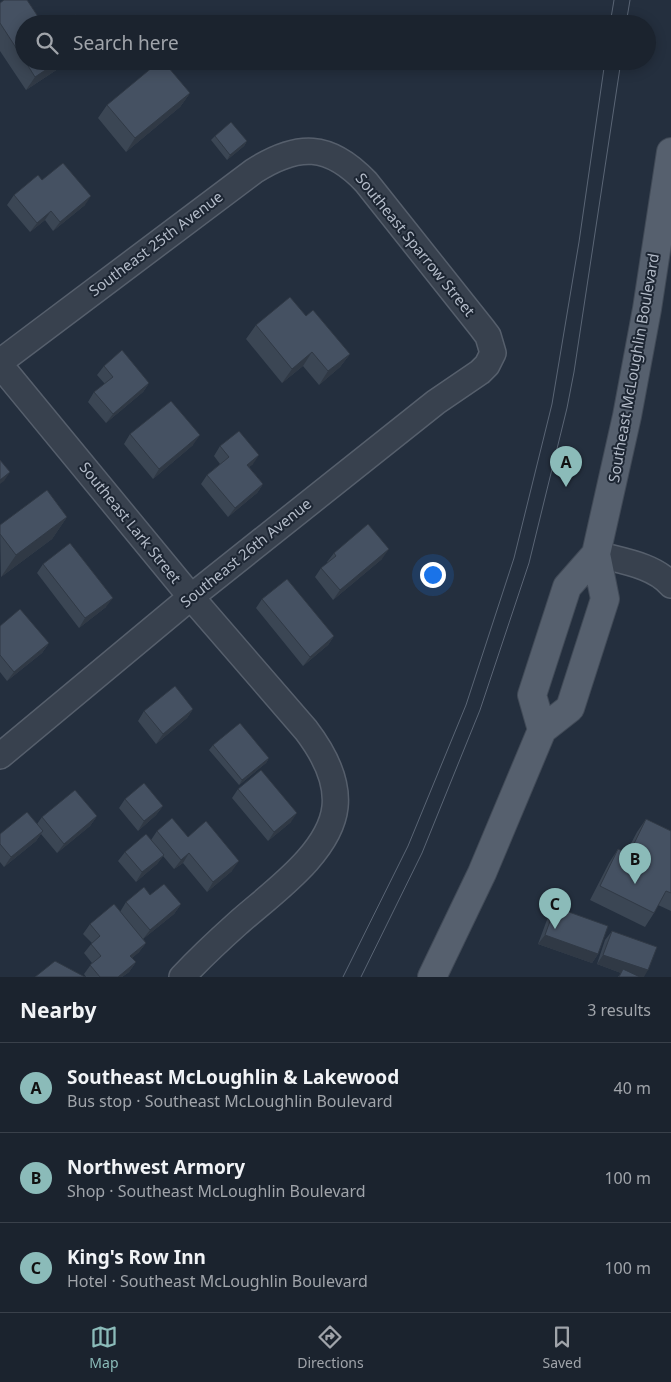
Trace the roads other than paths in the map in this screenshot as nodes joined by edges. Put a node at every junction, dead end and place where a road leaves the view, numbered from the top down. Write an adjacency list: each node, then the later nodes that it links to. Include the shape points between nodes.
1 (671, 152): 5 (main road, Southeast McLoughlin Boulevard, via 631,398)
2 (321, 153): 3 (street, Southeast Sparrow Street, via 348,165 366,182 488,336); 4 (street, Southeast 25th Avenue, via 297,151 271,160 254,171)
3 (493, 353): 7 (street, Southeast 26th Avenue, via 480,372 436,402)
4 (0, 363): 7 (street, Southeast Lark Street)
5 (596, 554): 6 (street, via 647,569); 8 (main road, Southeast McLoughlin Boulevard, via 567,587 532,695); 8 (main road, Southeast McLoughlin Boulevard, via 605,599 570,708)
6 (671, 585)
7 (191, 596): 9 (street, Southeast 26th Avenue); 10 (street, Southeast Lark Street, via 319,747 329,767 335,806 322,842 307,861)
8 (542, 730): 11 (main road, Southeast McLoughlin Boulevard, via 482,873)
9 (0, 756)
10 (182, 977)
11 (432, 977)

